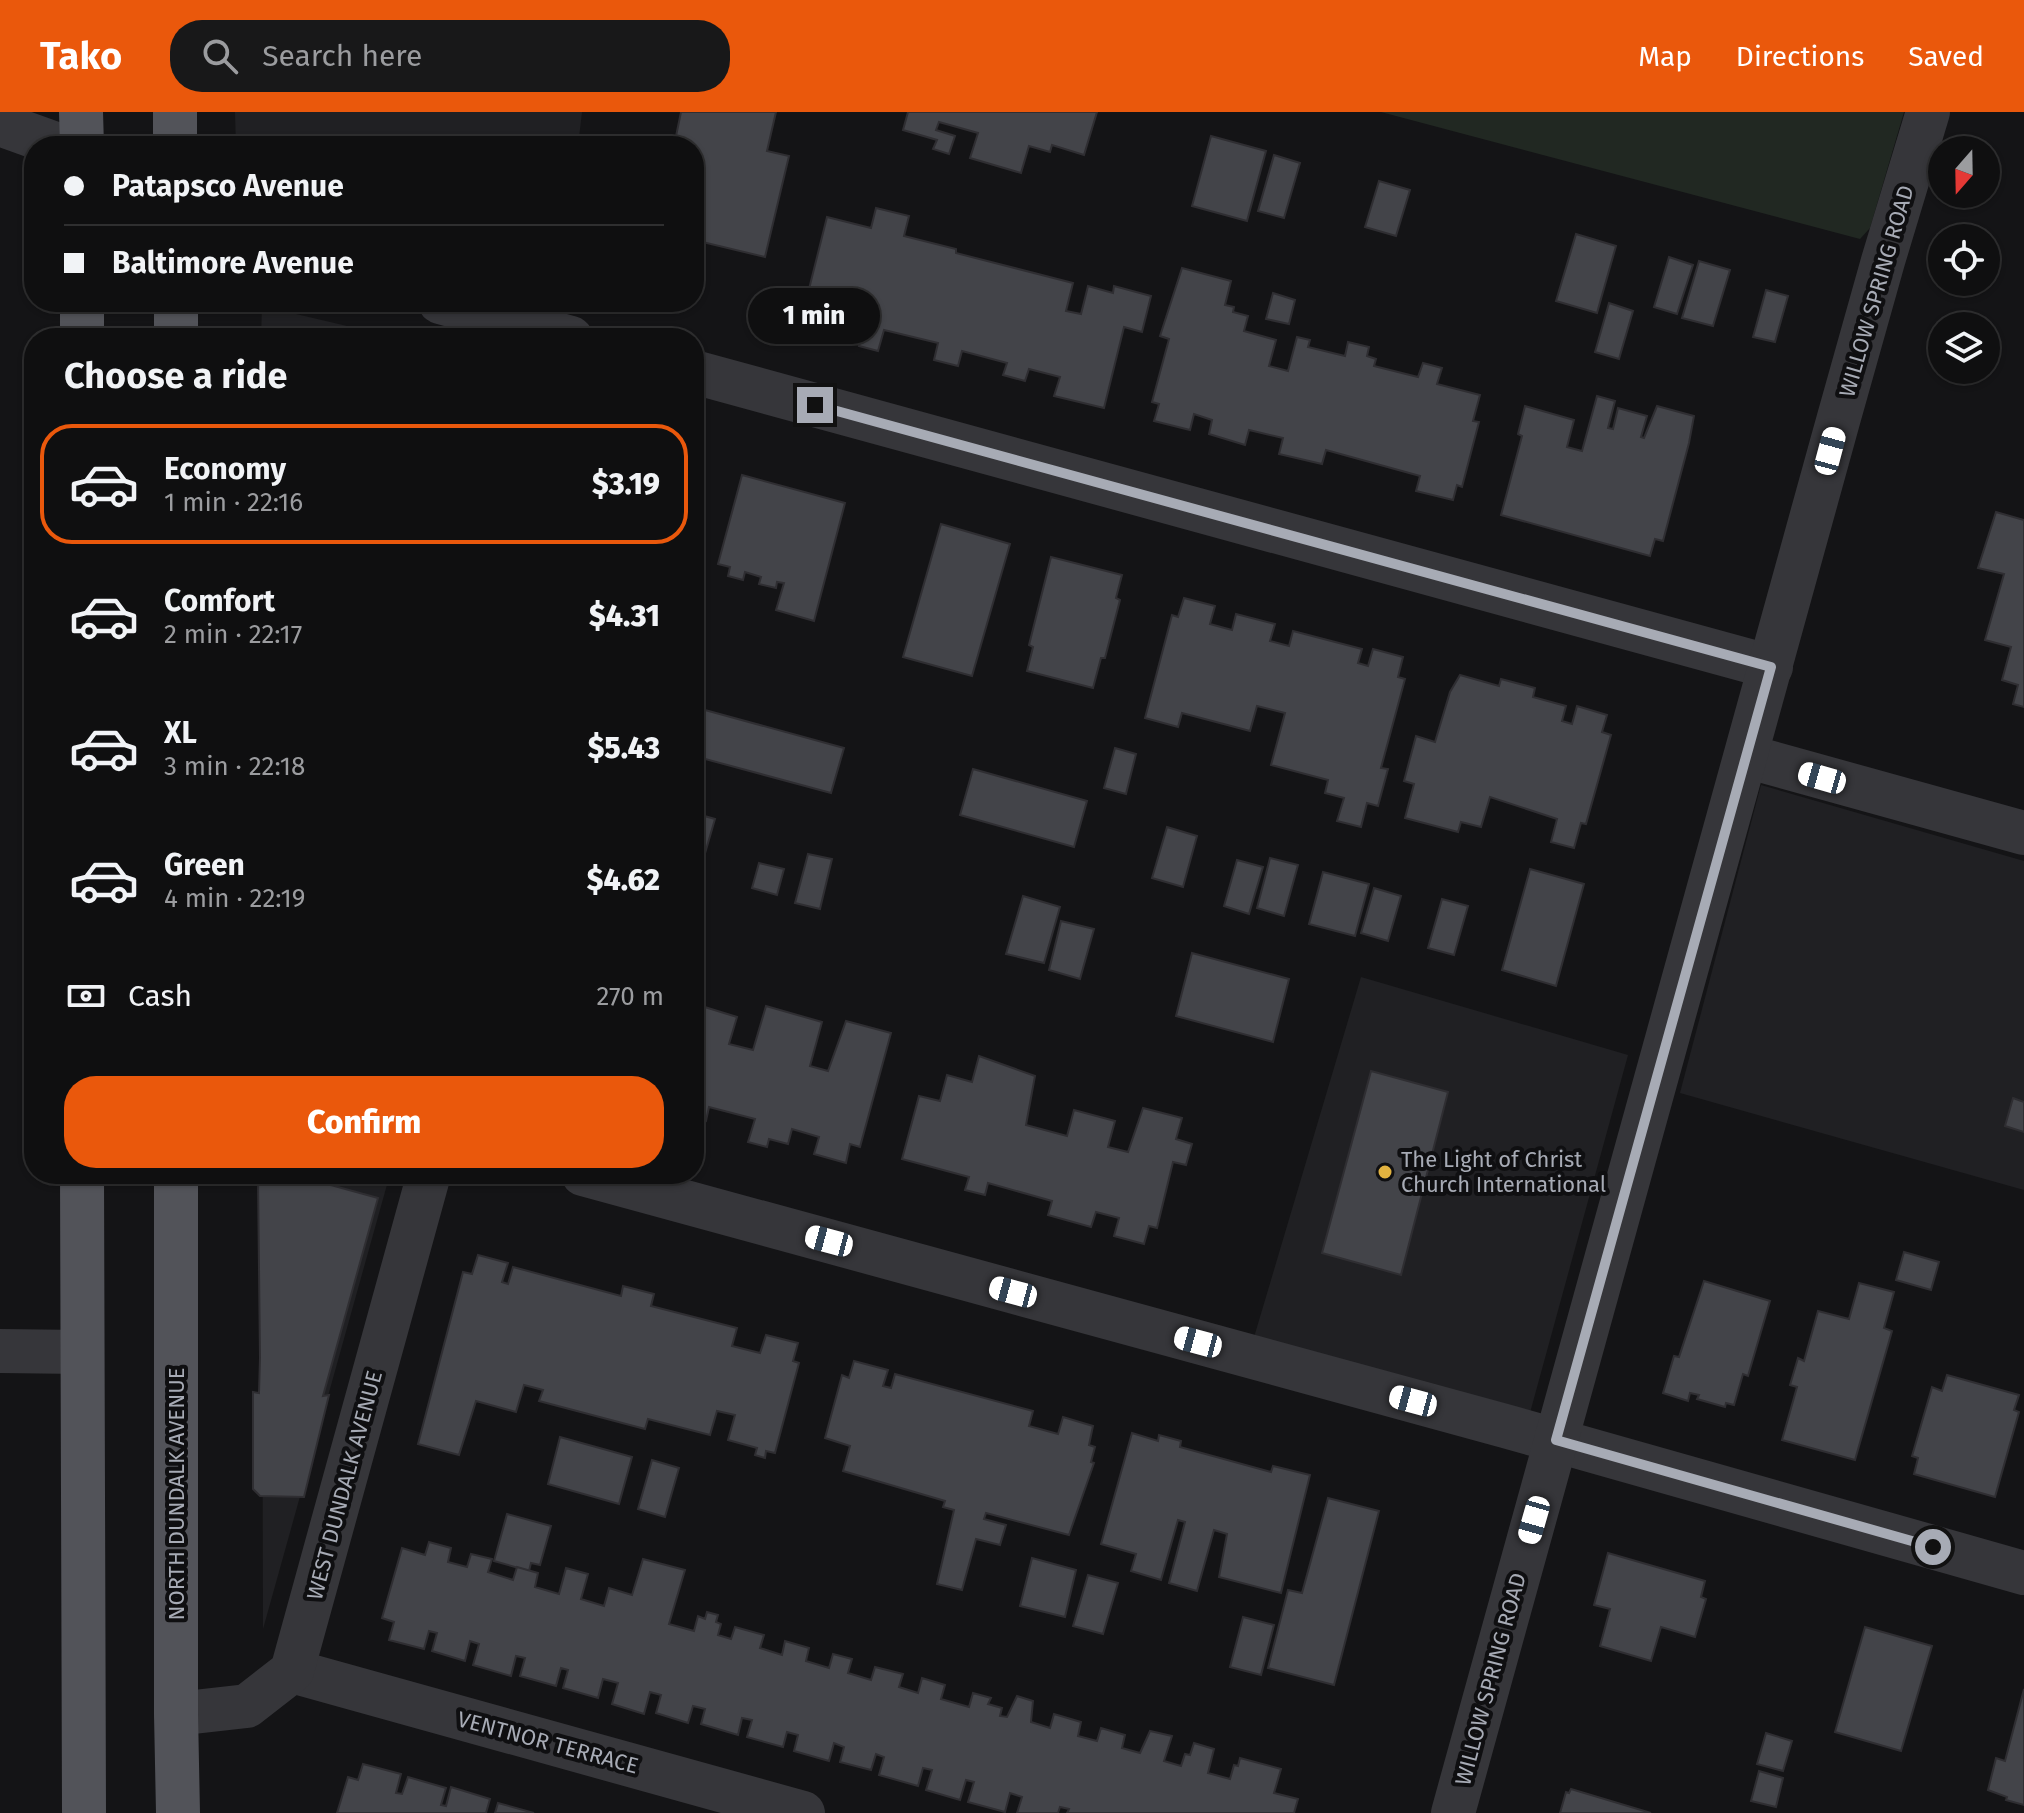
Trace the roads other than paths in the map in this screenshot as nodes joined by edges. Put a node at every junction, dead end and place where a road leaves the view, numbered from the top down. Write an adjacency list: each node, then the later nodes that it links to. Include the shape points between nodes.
1 (81, 112): 6 (main road)
2 (175, 112): 7 (main road)
3 (1928, 112): 11 (street, WILLOW SPRING ROAD)
4 (0, 124): 5 (street)
5 (33, 136)
6 (82, 136)
7 (175, 136)
8 (476, 312): 9 (street)
9 (535, 328)
10 (704, 375): 11 (street)
11 (1771, 667): 12 (street, WILLOW SPRING ROAD)
12 (1746, 756): 13 (street); 20 (street, WILLOW SPRING ROAD)
13 (2024, 833)
14 (82, 1184): 19 (main road)
15 (176, 1184): 23 (main road, NORTH DUNDALK AVENUE)
16 (426, 1184): 22 (street, WEST DUNDALK AVENUE)
17 (620, 1184): 20 (street)
18 (0, 1351): 19 (street)
19 (82, 1352): 24 (main road)
20 (1556, 1440): 21 (street); 27 (street, WILLOW SPRING ROAD)
21 (2024, 1573)
22 (292, 1671): 23 (street, via 247,1706); 26 (street, VENTNOR TERRACE)
23 (176, 1714): 25 (main road, NORTH DUNDALK AVENUE)
24 (84, 1813)
25 (178, 1813)
26 (803, 1813)
27 (1453, 1813)

